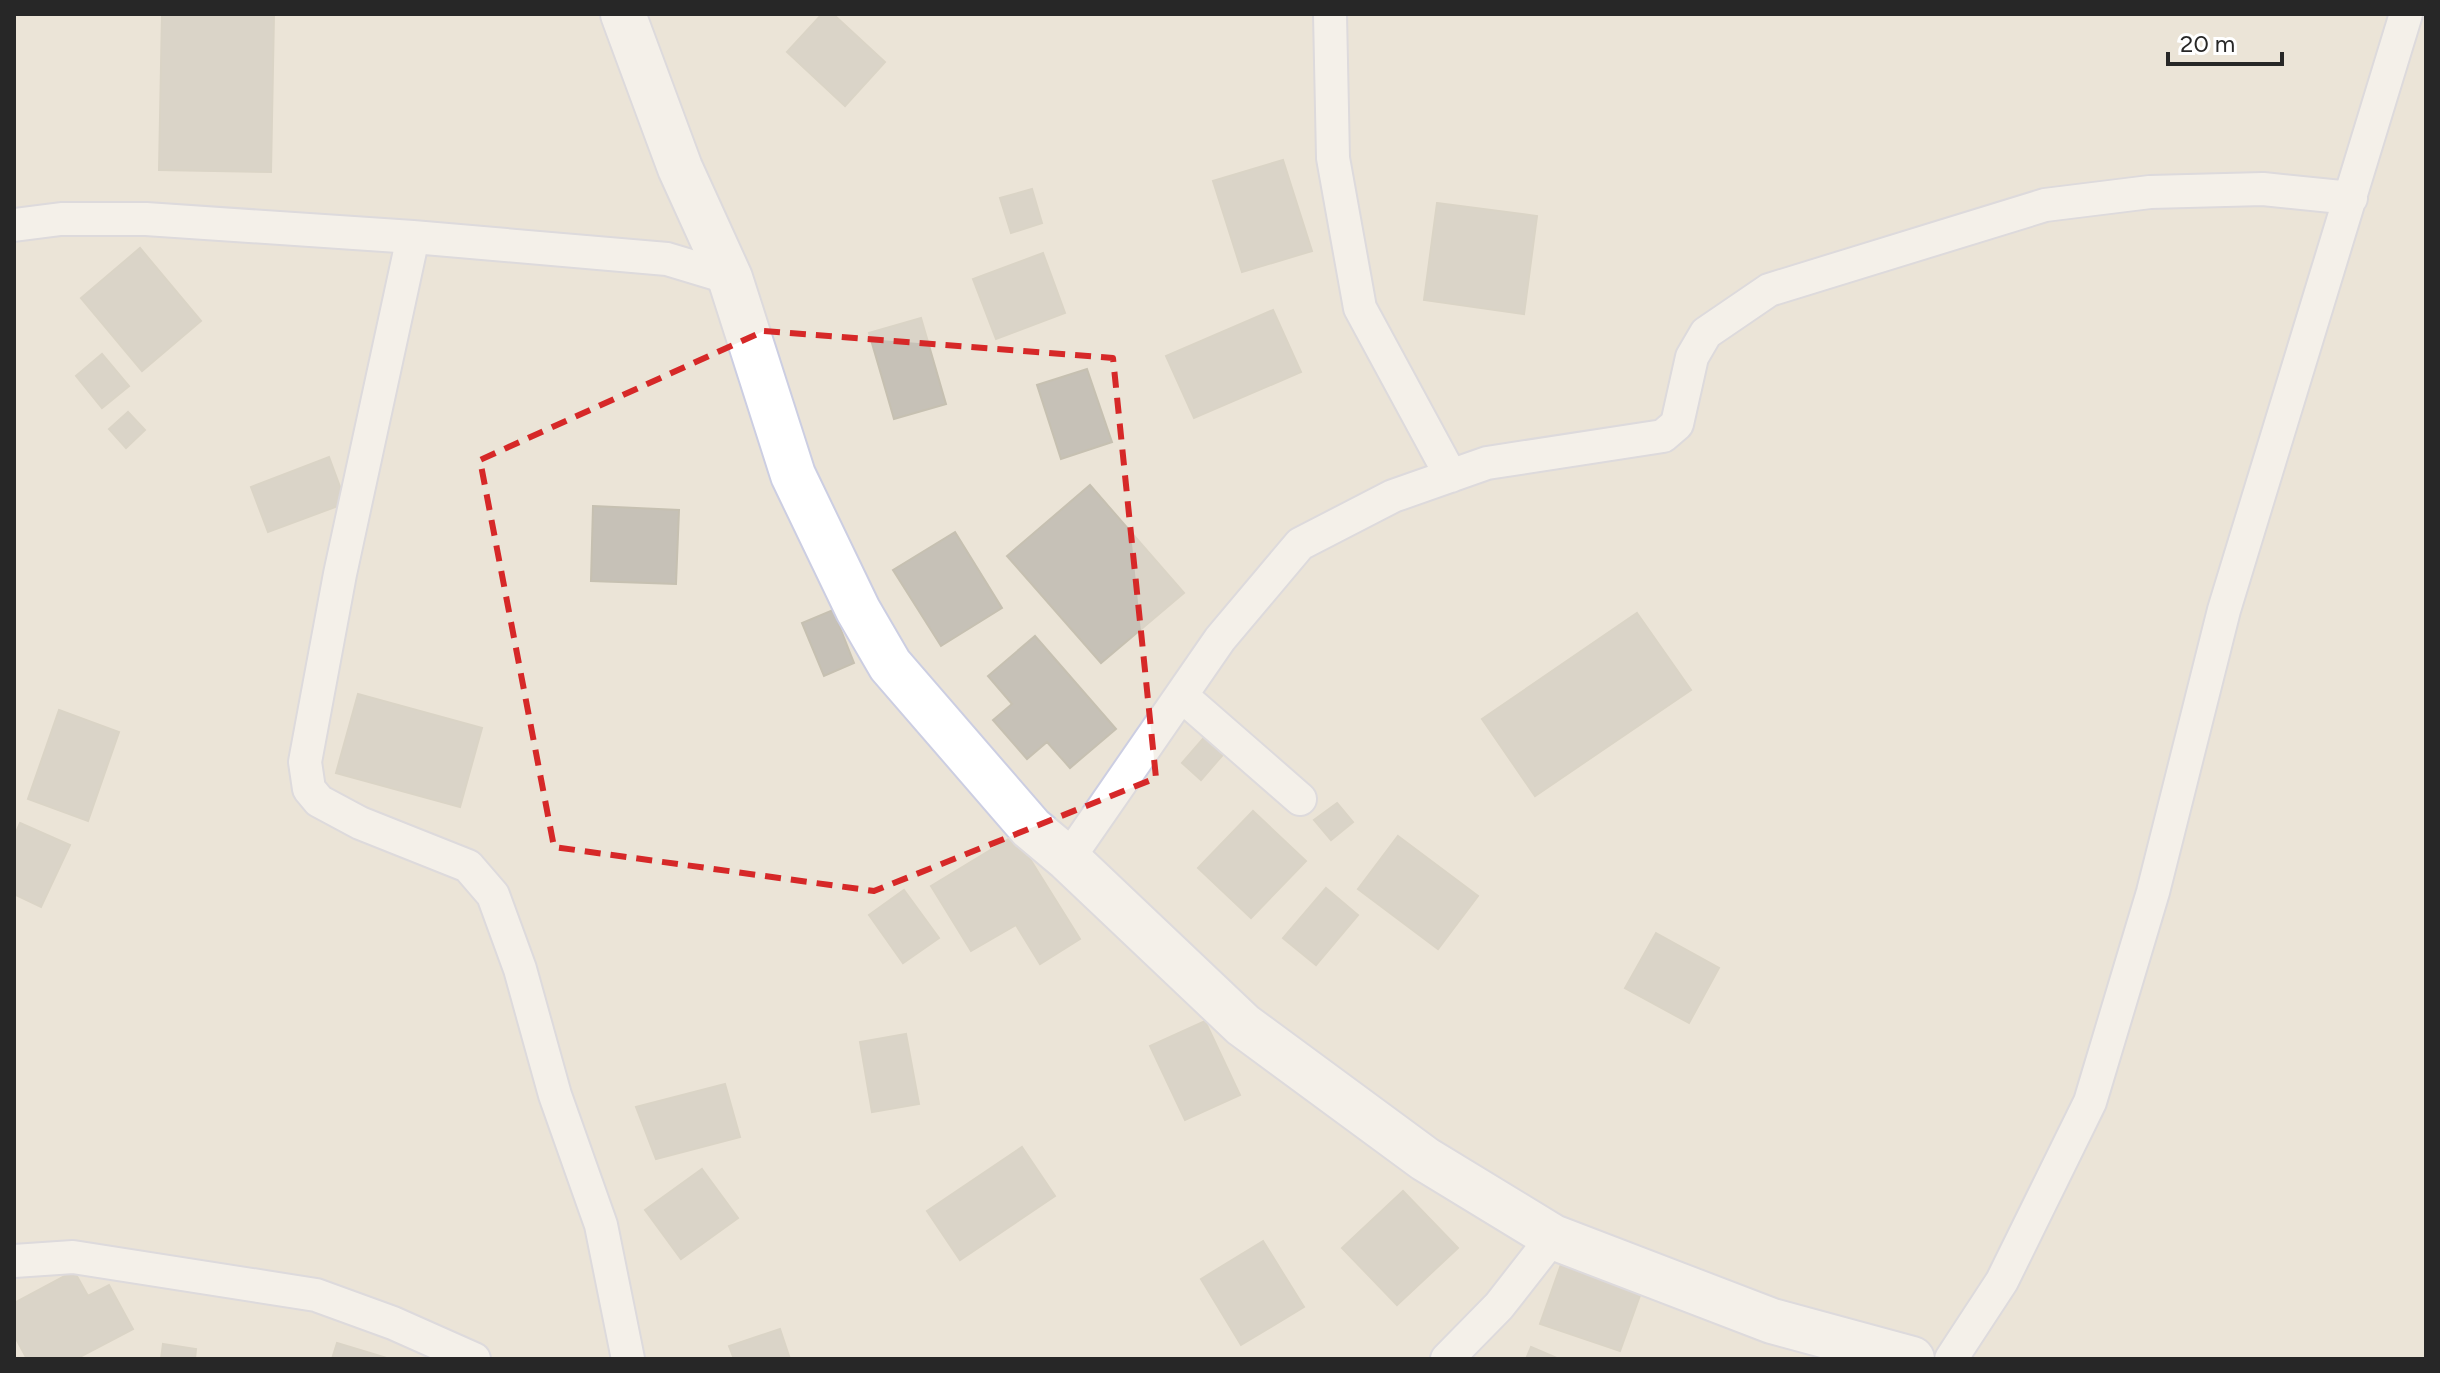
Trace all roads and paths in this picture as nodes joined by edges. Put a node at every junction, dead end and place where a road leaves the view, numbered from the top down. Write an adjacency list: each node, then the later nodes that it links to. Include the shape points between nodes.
1 (623, 14): 6 (street)
2 (1330, 14): 10 (street, via 1333,158 1360,308)
3 (2406, 14): 4 (street)
4 (2351, 198): 10 (street, via 2263,189 2150,192 2045,205 1888,252 1769,290 1706,333 1692,357 1677,424 1663,436 1487,463); 20 (street, via 2224,610 2153,892 2090,1102 2002,1281)
5 (14, 225): 7 (street, via 146,219)
6 (708, 231): 8 (street); 9 (street)
7 (413, 237): 8 (street); 17 (street, via 334,605 305,762 309,789 319,801 360,823 468,866 493,895 601,1225)
8 (667, 259): 9 (street)
9 (730, 278): 13 (street, via 793,475 877,643 890,665 1031,828)
10 (1451, 476): 11 (street, via 1393,496 1300,544 1220,639)
11 (1182, 696): 12 (street); 13 (street)
12 (1300, 799)
13 (1068, 859): 14 (street, via 1243,1025 1425,1159)
14 (1553, 1237): 18 (street, via 1499,1306); 19 (street, via 1772,1321)
15 (14, 1261): 16 (street, via 73,1257 316,1295)
16 (474, 1359)
17 (628, 1359)
18 (1447, 1359)
19 (1912, 1359)
20 (1951, 1359)

